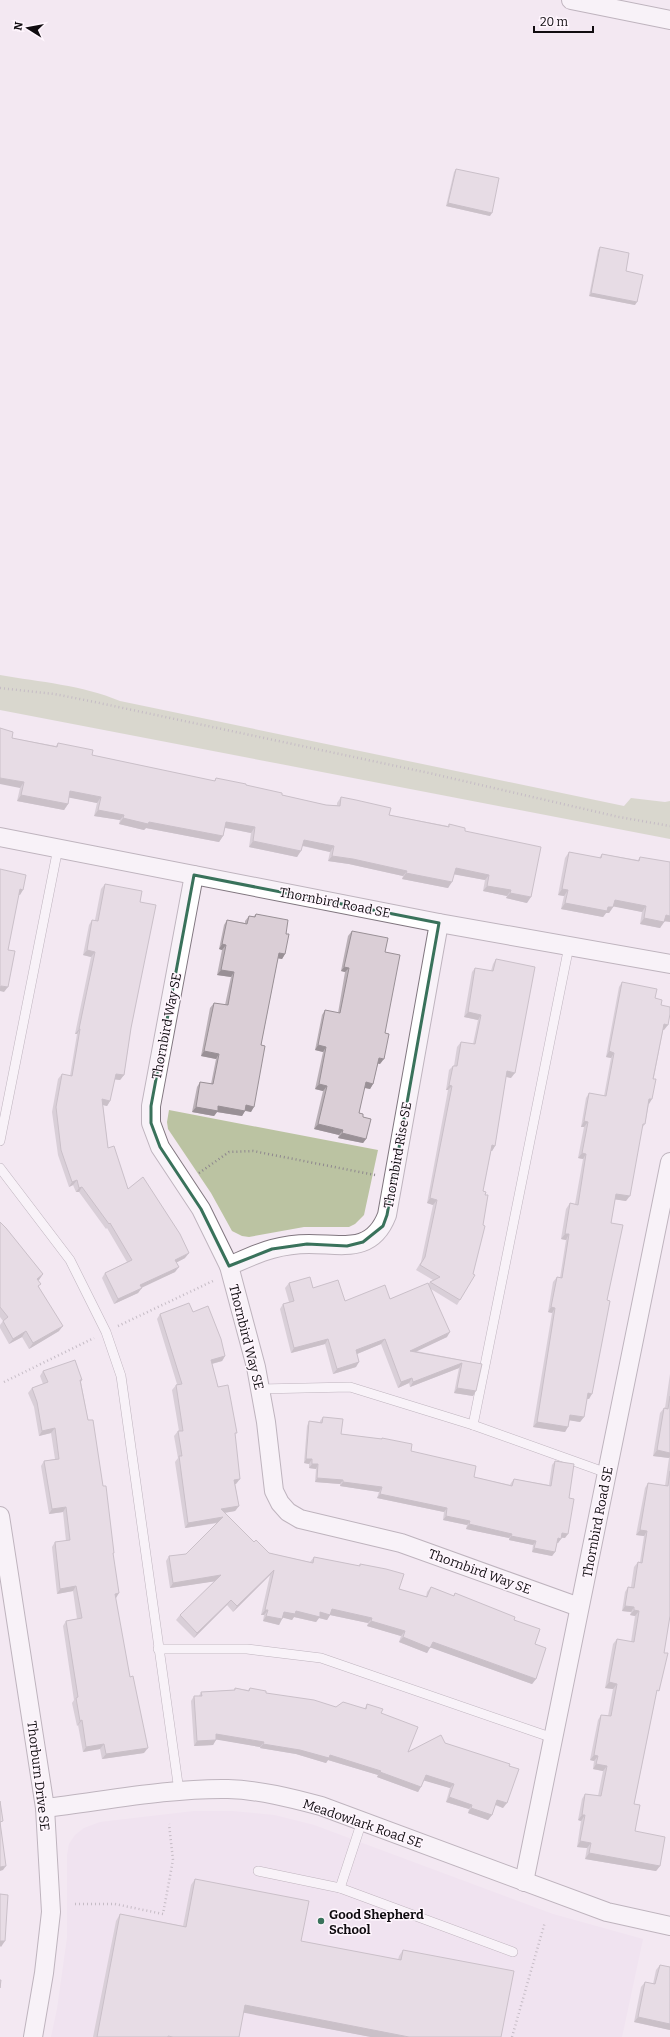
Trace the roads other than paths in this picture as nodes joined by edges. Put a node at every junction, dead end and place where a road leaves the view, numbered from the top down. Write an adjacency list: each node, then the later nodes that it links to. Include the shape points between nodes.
1 (571, 0): 2 (street)
2 (670, 20)
3 (0, 837): 4 (street, Thornbird Road SE)
4 (58, 848): 5 (street, Thornbird Road SE); 9 (lane)
5 (194, 875): 6 (street, Thornbird Road SE); 12 (street, Thornbird Way SE, via 151,1106 151,1123 160,1147 201,1209)
6 (439, 923): 7 (street, Thornbird Road SE); 12 (street, Thornbird Rise SE, via 383,1226 363,1242 347,1246 307,1244 272,1249)
7 (569, 946): 8 (street, Thornbird Road SE); 14 (lane)
8 (670, 964)
9 (0, 1141)
10 (670, 1162): 15 (street, Thornbird Road SE)
11 (0, 1168): 18 (lane, via 70,1260 106,1332 121,1376)
12 (229, 1266): 13 (street, Thornbird Way SE)
13 (260, 1389): 14 (lane, via 350,1387); 17 (street, Thornbird Way SE, via 274,1491 288,1512 310,1522 401,1543)
14 (473, 1425): 15 (lane)
15 (607, 1473): 17 (street, Thornbird Road SE)
16 (0, 1516): 21 (street, Thorburn Drive SE)
17 (580, 1607): 19 (street, Thornbird Road SE)
18 (158, 1649): 19 (lane, via 248,1649 321,1658); 20 (lane)
19 (553, 1738): 24 (street, Thornbird Road SE)
20 (179, 1792): 21 (street, Meadowlark Road SE); 22 (street, Meadowlark Road SE, via 229,1789 276,1794 321,1806)
21 (46, 1808): 28 (street, Thorburn Drive SE, via 51,1912)
22 (362, 1821): 24 (street, Meadowlark Road SE); 25 (lane)
23 (258, 1871): 25 (lane)
24 (524, 1882): 26 (street, Meadowlark Road SE, via 607,1912)
25 (340, 1888): 27 (lane)
26 (670, 1926)
27 (513, 1952)
28 (33, 2037)

